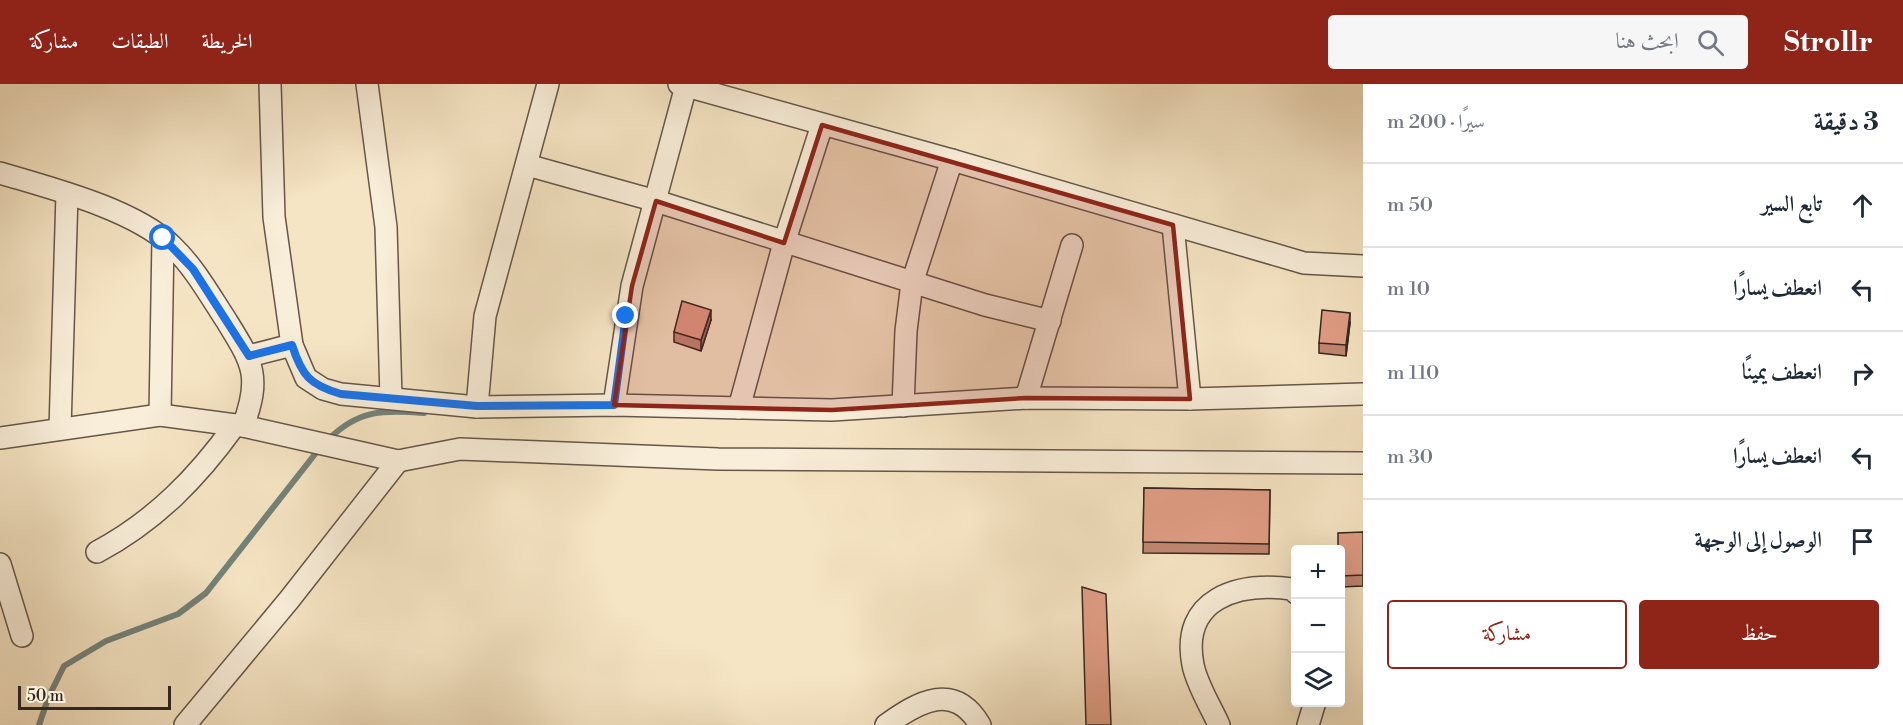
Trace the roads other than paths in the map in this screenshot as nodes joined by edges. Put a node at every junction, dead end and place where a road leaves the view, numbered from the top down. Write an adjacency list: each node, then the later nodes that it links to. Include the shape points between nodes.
1 (270, 84): 18 (street, via 274,217)
2 (367, 84): 21 (street, via 386,226)
3 (548, 84): 7 (street)
4 (682, 85): 5 (street); 10 (street)
5 (822, 124): 6 (street); 13 (street)
6 (952, 160): 11 (street); 16 (street)
7 (527, 165): 10 (street); 25 (street, via 485,316)
8 (0, 173): 9 (street)
9 (68, 194): 12 (street); 30 (street)
10 (656, 201): 13 (street); 24 (street, via 632,286)
11 (1173, 225): 15 (street, via 1304,263); 23 (street)
12 (163, 238): 19 (street, via 193,269); 28 (street)
13 (784, 243): 16 (street); 27 (street)
14 (1072, 245): 17 (street)
15 (1363, 266)
16 (912, 283): 17 (street); 26 (street)
17 (1050, 321): 22 (street)
18 (292, 345): 19 (street); 21 (street, via 306,378 323,389)
19 (249, 356): 29 (street, via 251,402)
20 (1363, 394): 23 (street)
21 (391, 398): 25 (street)
22 (1026, 398): 23 (street); 26 (street)
23 (1190, 399)
24 (614, 405): 25 (street); 27 (street)
25 (477, 406)
26 (903, 406): 27 (street, via 832,410)
27 (739, 408)
28 (160, 415): 29 (street); 30 (street)
29 (239, 425): 32 (street); 34 (street, via 169,503 129,535)
30 (60, 429): 31 (street)
31 (0, 438)
32 (398, 461): 33 (street, via 460,449 718,459); 39 (street)
33 (1363, 463)
34 (97, 552)
35 (0, 564): 37 (street)
36 (1291, 589): 42 (street, via 1269,586 1219,596 1198,619 1192,639 1193,666)
37 (22, 636)
38 (1313, 707): 43 (street)
39 (185, 725)
40 (886, 725): 41 (street, via 911,708 943,698 967,708)
41 (980, 725)
42 (1219, 725)
43 (1308, 725)

